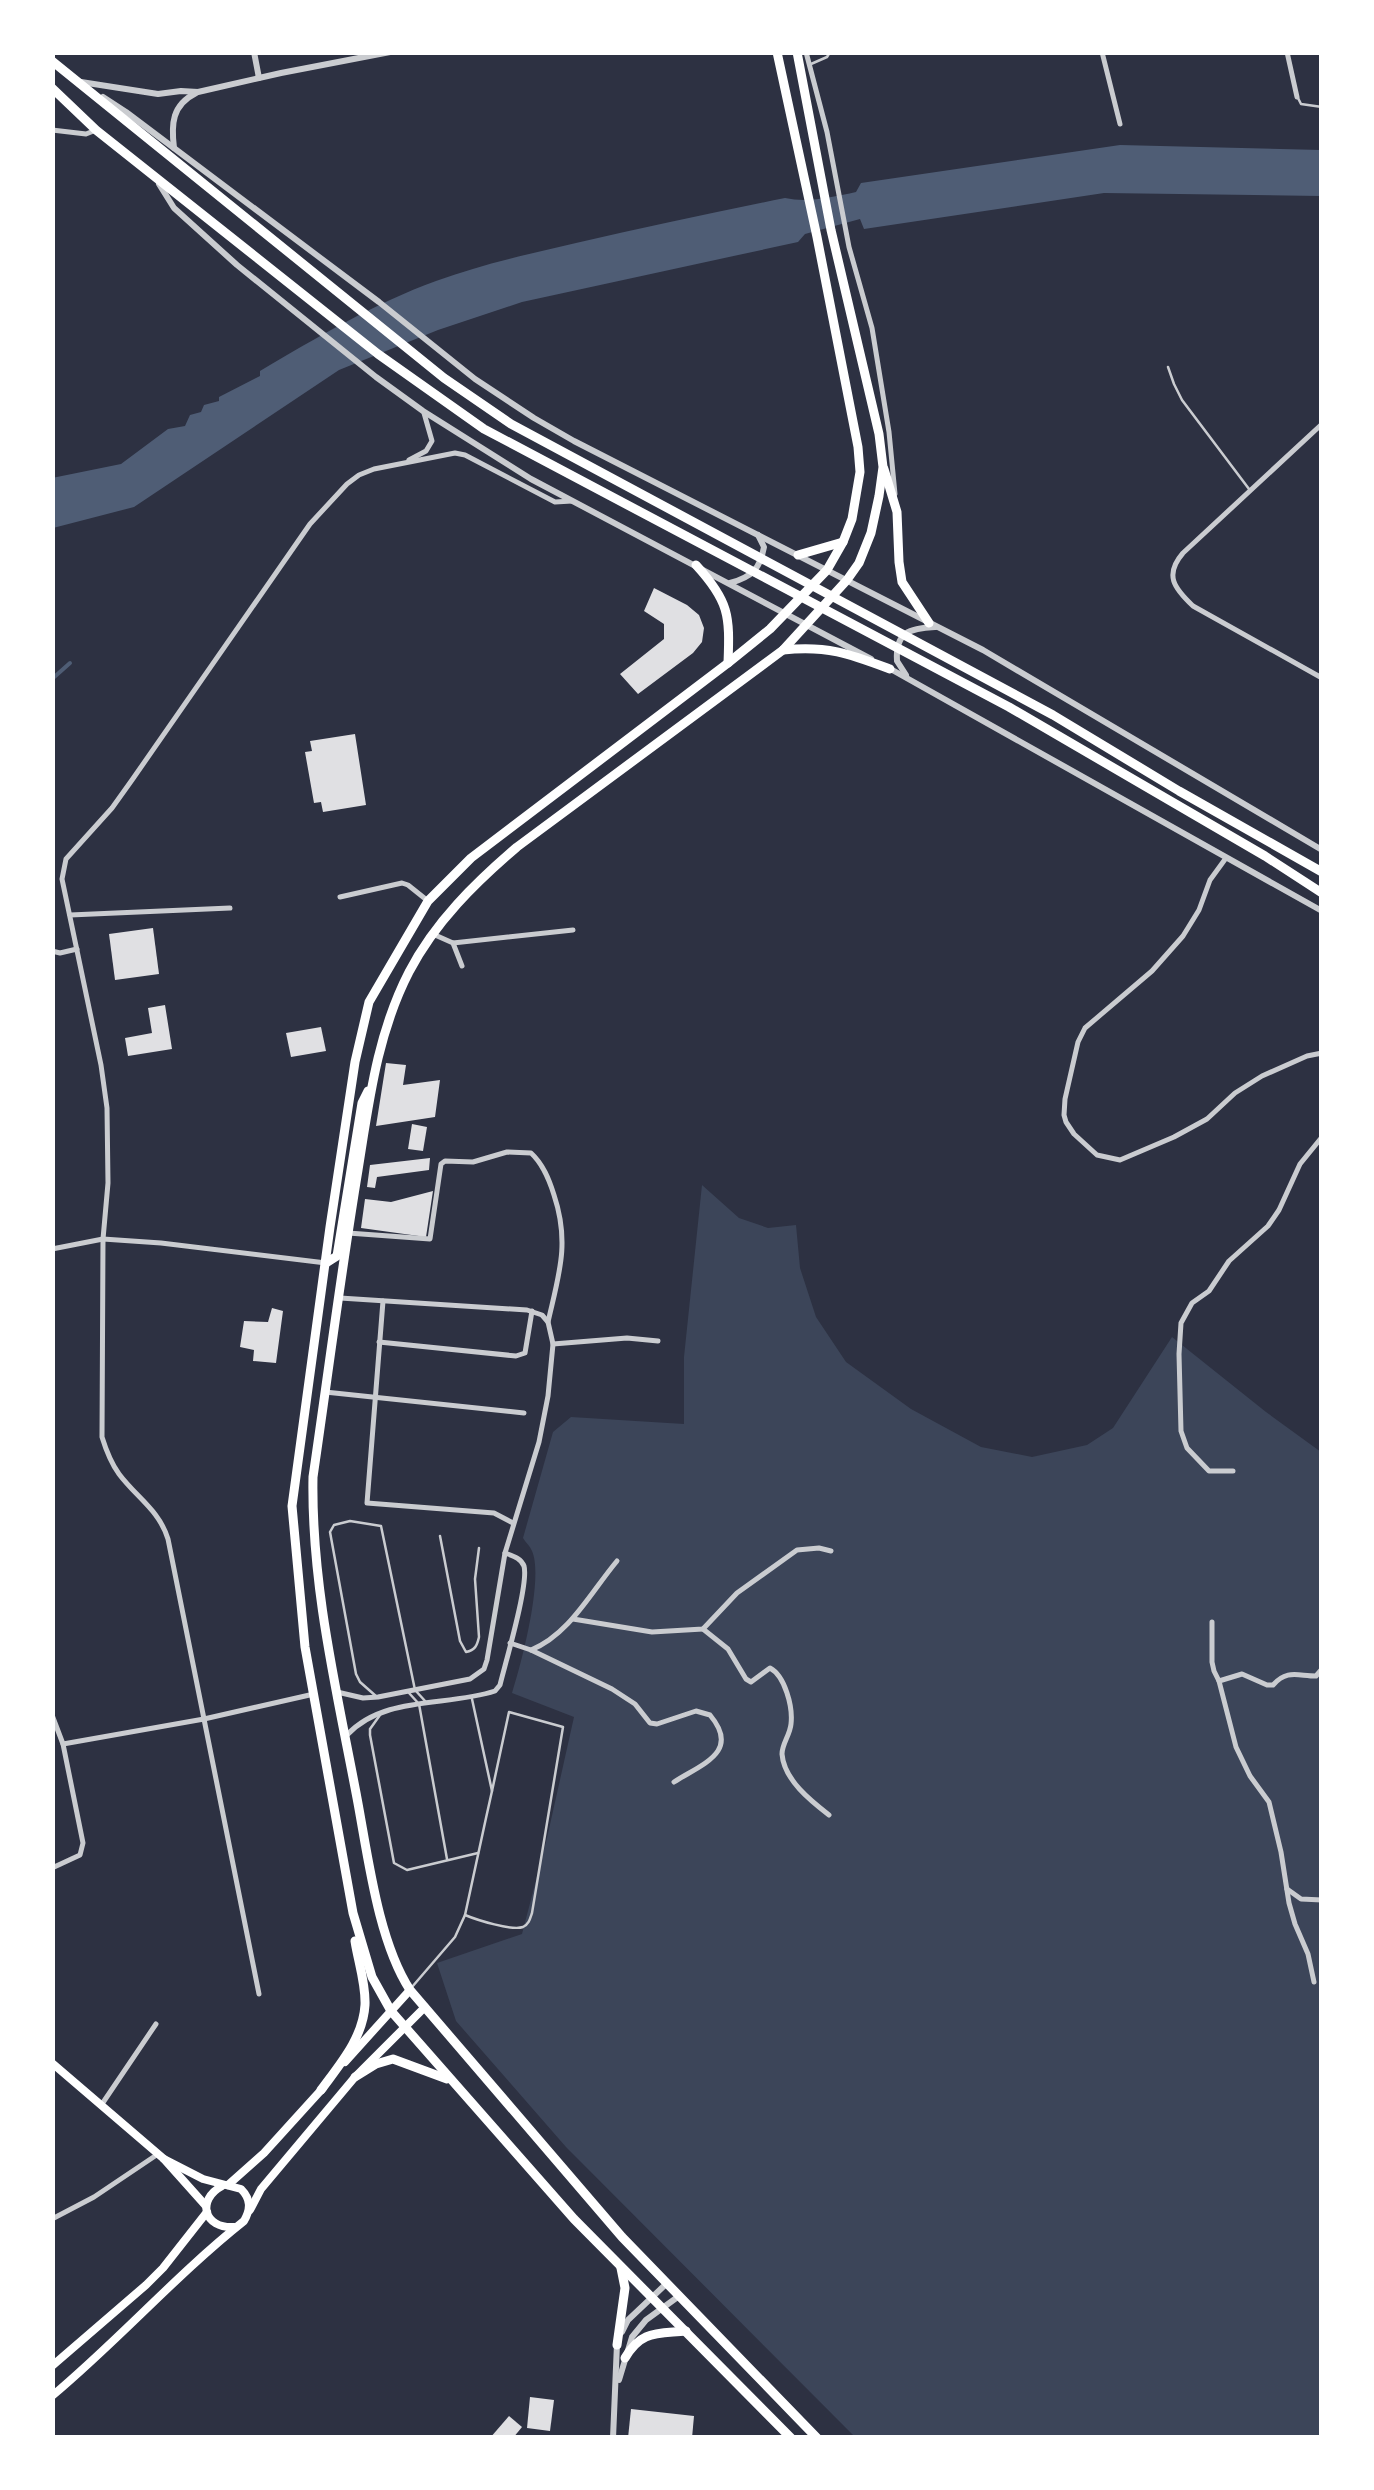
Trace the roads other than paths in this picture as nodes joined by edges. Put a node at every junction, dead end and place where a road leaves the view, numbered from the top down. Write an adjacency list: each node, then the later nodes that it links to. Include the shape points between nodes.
1 (254, 52): 11 (street)
2 (390, 52): 11 (street)
3 (777, 52): 32 (main road, via 860,472)
4 (797, 52): 27 (main road)
5 (806, 52): 10 (street)
6 (830, 52): 10 (lane)
7 (1102, 52): 17 (street)
8 (1286, 52): 15 (street)
9 (52, 60): 12 (main road)
10 (809, 65): 25 (street, via 872,328)
11 (259, 78): 14 (street)
12 (76, 81): 14 (street, via 158,94); 20 (street); 50 (main road, via 444,378 511,424 1053,715)
13 (52, 88): 19 (main road)
14 (198, 92): 20 (street, via 174,115)
15 (1297, 97): 16 (lane, via 1301,104)
16 (1322, 107)
17 (1120, 124)
18 (52, 130): 19 (street)
19 (96, 130): 21 (main road)
20 (174, 148): 31 (street, via 534,418)
21 (154, 176): 23 (street, via 174,208 237,265); 51 (main road, via 484,429 1009,707)
22 (1168, 367): 28 (lane, via 1182,400)
23 (423, 411): 26 (street, via 432,441); 29 (street)
24 (1322, 424): 28 (street)
25 (890, 443): 27 (street); 30 (street)
26 (407, 462): 29 (street, via 465,455 555,502); 56 (street, via 359,475 310,524 112,808 66,859 62,879)
27 (883, 466): 30 (main road); 36 (main road, via 871,533)
28 (1250, 490): 44 (street, via 1174,564 1176,588 1193,606)
29 (572, 502): 34 (street)
30 (897, 512): 40 (main road, via 902,582)
31 (758, 534): 33 (street); 37 (street, via 764,547 756,569)
32 (843, 542): 33 (main road); 35 (main road)
33 (798, 555): 35 (street)
34 (696, 565): 37 (street); 42 (main road, via 723,599)
35 (827, 570): 36 (street); 38 (main road)
36 (847, 580): 39 (main road); 40 (street)
37 (730, 583): 38 (street)
38 (786, 613): 39 (street); 42 (main road)
39 (806, 624): 41 (main road); 43 (street)
40 (933, 625): 45 (street, via 910,631 898,643 897,661); 48 (street)
41 (784, 650): 43 (main road, via 814,646); 47 (main road)
42 (728, 663): 46 (main road)
43 (890, 669): 45 (street)
44 (1322, 678)
45 (910, 680): 49 (street)
46 (584, 774): 47 (main road); 53 (main road, via 471,858)
47 (596, 788): 58 (main road, via 480,879)
48 (1322, 850)
49 (1226, 858): 55 (street); 63 (street, via 1184,936 1084,1028 1064,1099 1066,1122 1097,1154 1120,1160 1206,1119 1262,1076)
50 (1322, 872)
51 (1322, 893)
52 (340, 898): 53 (street, via 402,883)
53 (428, 902): 69 (main road, via 370,1002)
54 (230, 908): 56 (street)
55 (1322, 912)
56 (70, 915): 60 (street)
57 (573, 930): 59 (street)
58 (432, 934): 59 (street); 64 (main road, via 392,1010)
59 (453, 943): 62 (street)
60 (77, 949): 61 (street); 67 (street, via 106,1093)
61 (52, 951)
62 (462, 966)
63 (1322, 1053)
64 (372, 1084): 66 (main road); 69 (main road, via 362,1103 338,1256)
65 (1322, 1137): 80 (street, via 1268,1226 1181,1323 1180,1411 1187,1448 1209,1471)
66 (348, 1233): 70 (main road); 73 (street, via 430,1239 441,1164 531,1152 548,1178 563,1234)
67 (103, 1239): 68 (street); 69 (street); 103 (street, via 102,1437 119,1474 163,1523)
68 (52, 1249)
69 (326, 1264): 97 (main road, via 292,1506)
70 (339, 1298): 71 (street); 77 (main road)
71 (384, 1301): 72 (street); 75 (street)
72 (532, 1311): 73 (street); 75 (street, via 524,1352 516,1356)
73 (548, 1322): 76 (street)
74 (658, 1341): 76 (street)
75 (380, 1342): 78 (street)
76 (553, 1344): 81 (street, via 544,1424)
77 (326, 1392): 78 (street); 95 (main road, via 314,1534)
78 (375, 1397): 79 (street); 81 (street, via 367,1503 494,1513)
79 (524, 1413)
80 (1232, 1472)
81 (514, 1524): 85 (street)
82 (440, 1536): 83 (lane, via 466,1652 479,1637)
83 (478, 1548)
84 (831, 1551): 89 (street, via 805,1548 790,1555 737,1593)
85 (505, 1553): 90 (street, via 524,1566); 94 (street, via 484,1670)
86 (616, 1562): 87 (street)
87 (573, 1618): 89 (street, via 652,1632); 91 (street)
88 (1212, 1622): 93 (street)
89 (702, 1629): 108 (street, via 728,1649 751,1682 770,1668 776,1672 791,1717 782,1752 786,1768)
90 (510, 1643): 91 (street); 98 (street, via 500,1686)
91 (531, 1650): 106 (street, via 636,1704 650,1722 710,1714 722,1742 717,1755)
92 (1322, 1668): 93 (street, via 1316,1676 1284,1675 1273,1685 1242,1674)
93 (1219, 1682): 112 (street, via 1236,1747 1269,1802)
94 (415, 1690): 96 (street); 99 (lane, via 381,1526 334,1524 330,1532 356,1674); 100 (lane)
95 (336, 1692): 99 (street); 104 (main road)
96 (406, 1692): 99 (street); 100 (lane)
97 (315, 1694): 103 (street); 115 (main road)
98 (471, 1697): 100 (street); 107 (lane)
99 (378, 1698)
100 (424, 1704): 101 (street); 110 (lane)
101 (384, 1710): 104 (street); 110 (lane, via 370,1735 394,1862 407,1870)
102 (52, 1716): 105 (street)
103 (204, 1719): 105 (street); 118 (street)
104 (345, 1736): 117 (main road, via 391,1957)
105 (62, 1744): 111 (street, via 82,1850)
106 (674, 1782)
107 (492, 1791): 109 (lane); 114 (lane, via 509,1712 564,1728 528,1924)
108 (829, 1816)
109 (478, 1852): 110 (lane); 114 (lane)
110 (447, 1860)
111 (52, 1868)
112 (1287, 1889): 113 (street); 116 (street)
113 (1322, 1900)
114 (465, 1915): 117 (lane)
115 (355, 1922): 120 (main road); 126 (main road, via 362,2022)
116 (1314, 1982)
117 (410, 1990): 119 (main road); 120 (main road)
118 (259, 1994)
119 (425, 2007): 122 (main road); 135 (main road)
120 (390, 2010): 122 (main road); 126 (main road)
121 (156, 2024): 127 (street)
122 (404, 2026): 124 (main road); 125 (main road)
123 (52, 2062): 127 (main road)
124 (355, 2077): 125 (main road, via 393,2059); 131 (main road)
125 (450, 2080): 134 (main road)
126 (321, 2090): 129 (main road)
127 (101, 2106): 128 (main road)
128 (162, 2157): 129 (main road); 130 (main road); 132 (street)
129 (225, 2185): 130 (main road, via 211,2193); 131 (main road, via 246,2194)
130 (207, 2209): 133 (main road, via 216,2224); 142 (main road, via 163,2268)
131 (248, 2214): 133 (main road)
132 (53, 2219)
133 (238, 2225): 144 (main road)
134 (621, 2265): 136 (main road); 140 (main road)
135 (666, 2284): 136 (street); 137 (main road)
136 (651, 2296): 138 (main road); 140 (street, via 628,2320)
137 (679, 2296): 138 (street); 147 (main road)
138 (662, 2307): 139 (main road); 141 (street, via 632,2337)
139 (686, 2331): 141 (main road, via 648,2336); 146 (main road)
140 (617, 2345): 143 (street)
141 (625, 2358): 143 (street)
142 (52, 2366)
143 (616, 2391): 145 (street)
144 (52, 2396)
145 (613, 2438)
146 (791, 2438)
147 (817, 2438)

